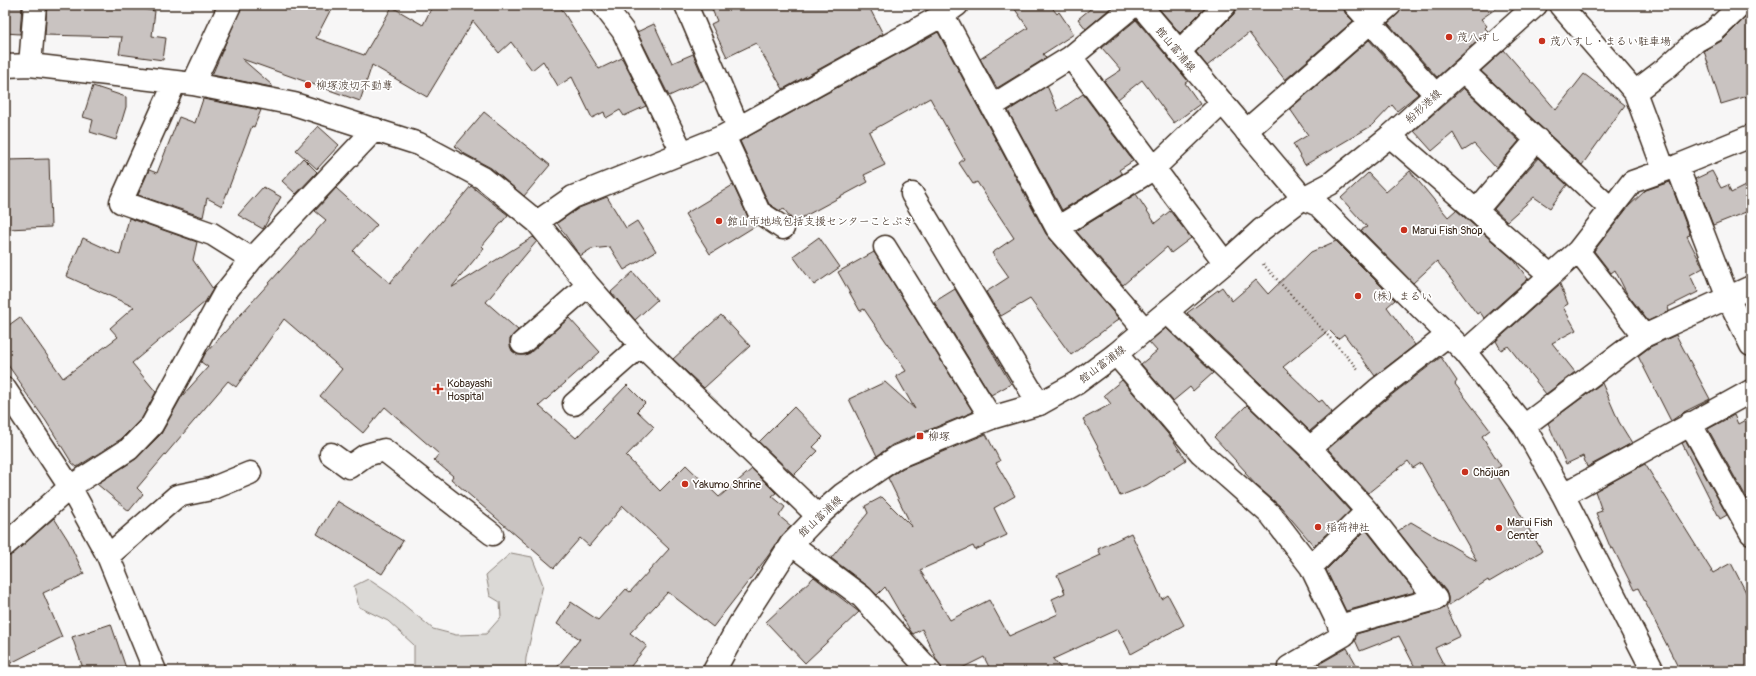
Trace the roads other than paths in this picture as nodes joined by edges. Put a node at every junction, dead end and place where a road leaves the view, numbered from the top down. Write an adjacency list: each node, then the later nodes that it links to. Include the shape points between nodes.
1 (35, 5): 17 (street)
2 (230, 5): 20 (street)
3 (603, 5): 31 (street, via 622,31)
4 (686, 5): 27 (street)
5 (1134, 5): 16 (street)
6 (1140, 5): 15 (street, 館山富浦線)
7 (1225, 5): 15 (street)
8 (1355, 5): 14 (street)
9 (1390, 5): 14 (street)
10 (1536, 5): 19 (street, 船形港線)
11 (1560, 5): 21 (street)
12 (1741, 5): 21 (street, via 1714,31 1696,41 1666,69)
13 (950, 10): 24 (street); 27 (street)
14 (1372, 22): 22 (street); 26 (street)
15 (1179, 52): 23 (street, 館山富浦線)
16 (1071, 57): 24 (street); 33 (street)
17 (30, 65): 18 (street); 20 (street)
18 (5, 66)
19 (1463, 71): 22 (street, 船形港線); 30 (street)
20 (184, 83): 25 (street, via 294,104); 43 (street, via 121,202 212,234)
21 (1635, 92): 32 (street)
22 (1435, 94): 28 (street, 船形港線)
23 (1222, 103): 26 (street, 館山富浦線); 33 (street)
24 (992, 106): 40 (street)
25 (374, 129): 38 (street, via 419,144 483,178); 43 (street)
26 (1246, 131): 35 (street, 館山富浦線)
27 (731, 132): 31 (street); 39 (street, via 759,212)
28 (1390, 136): 35 (street, 船形港線, via 1330,184); 37 (street)
29 (1751, 136): 32 (street)
30 (1537, 139): 36 (street); 37 (street)
31 (682, 152): 38 (street, via 573,197)
32 (1670, 168): 36 (street, via 1632,182); 48 (street)
33 (1153, 169): 40 (street); 44 (street)
34 (912, 194): 61 (street)
35 (1303, 198): 44 (street, 館山富浦線, via 1261,230); 51 (street, via 1318,205)
36 (1610, 208): 42 (street)
37 (1476, 211): 45 (street)
38 (537, 222): 46 (street)
39 (783, 228)
40 (1057, 228): 50 (street)
41 (885, 247): 62 (street)
42 (1578, 251): 45 (street); 52 (street)
43 (252, 259): 68 (street, via 224,294 152,425 129,449)
44 (1226, 263): 49 (street, 館山富浦線)
45 (1550, 275): 56 (street)
46 (588, 285): 53 (street); 54 (street)
47 (1751, 287): 48 (street)
48 (1728, 298): 52 (street); 55 (street)
49 (1167, 312): 50 (street, 館山富浦線); 65 (street)
50 (1145, 330): 57 (street, 館山富浦線)
51 (1448, 334): 56 (street); 65 (street, via 1377,390)
52 (1644, 336): 64 (street)
53 (522, 343)
54 (641, 345): 60 (street); 71 (street)
55 (1751, 345)
56 (1465, 352): 64 (street)
57 (1116, 354): 61 (street, 館山富浦線, via 1077,383); 77 (street, via 1201,453 1271,515)
58 (5, 389): 68 (street)
59 (1751, 391): 63 (street)
60 (574, 404)
61 (1039, 404): 62 (street, 館山富浦線)
62 (991, 418): 71 (street, 館山富浦線, via 897,457 843,494)
63 (1690, 424): 69 (street); 72 (street)
64 (1524, 426): 69 (street)
65 (1310, 448): 70 (street)
66 (331, 454): 73 (street, via 349,467 366,455 384,450)
67 (250, 473): 76 (street, via 211,489 176,496)
68 (70, 486): 75 (street); 76 (street)
69 (1563, 496): 79 (street)
70 (1367, 511): 77 (street); 78 (street, via 1436,599)
71 (818, 516): 74 (street, 館山富浦線)
72 (1751, 533)
73 (492, 534)
74 (791, 544): 81 (street, 館山富浦線, via 739,625); 82 (street, via 862,597)
75 (5, 545)
76 (108, 556): 80 (street)
77 (1311, 567): 78 (street)
78 (1339, 626): 83 (street, via 1344,635 1289,667)
79 (1646, 668)
80 (156, 671)
81 (714, 671)
82 (930, 671)
83 (1292, 671)

